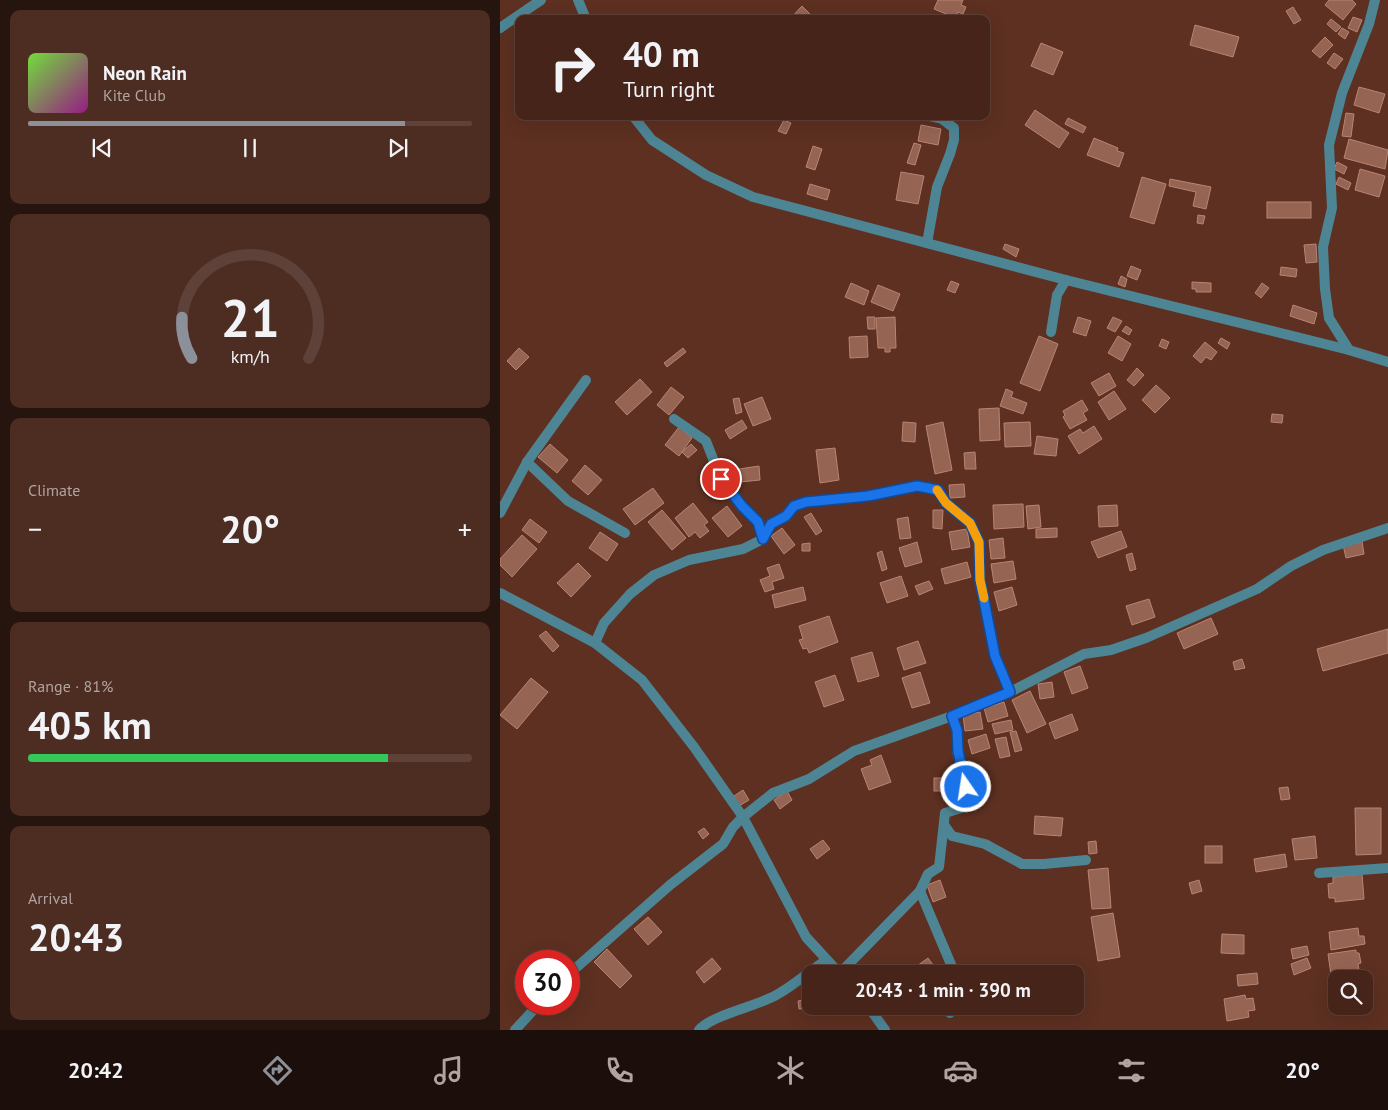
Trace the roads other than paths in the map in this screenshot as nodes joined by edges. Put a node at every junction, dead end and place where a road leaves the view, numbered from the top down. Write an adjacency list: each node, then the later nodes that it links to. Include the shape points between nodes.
1 (541, 0): 4 (street)
2 (578, 0): 5 (street)
3 (1376, 0): 13 (street, via 1342,94 1329,145 1332,208 1323,247 1325,289 1329,318)
4 (518, 15)
5 (584, 15)
6 (515, 17): 7 (street)
7 (500, 27)
8 (636, 120): 10 (street, via 652,140 706,174 753,197)
9 (943, 120): 10 (street, via 954,128 954,140 937,187)
10 (927, 243): 11 (street)
11 (1066, 280): 12 (street, via 1057,295); 13 (street)
12 (1050, 332)
13 (1349, 350): 14 (street)
14 (1388, 362)
15 (586, 380): 17 (street)
16 (674, 419): 21 (street, via 706,441 721,479 758,522)
17 (527, 462): 18 (street); 20 (street, via 568,501)
18 (500, 512)
19 (1388, 528): 24 (street, via 1324,550 1291,566 1257,590 1205,613 1111,650 1084,654)
20 (625, 533)
21 (763, 539): 23 (street, via 743,549 689,560 654,575 610,615); 24 (street, via 771,524 786,516 794,506 806,502 868,496 917,486 938,490 946,503 970,523 979,542 980,580 995,656)
22 (500, 593): 23 (street)
23 (595, 643): 26 (street, via 642,680 694,746)
24 (1010, 692): 25 (street)
25 (952, 716): 26 (street, via 854,751 809,779 774,793); 27 (street, via 970,804 945,813)
26 (743, 817): 32 (street, via 806,937); 33 (street, via 723,844 670,885)
27 (944, 825): 28 (street, via 952,836 985,844 1022,864); 31 (street, via 938,867 928,874)
28 (1086, 860)
29 (1388, 868): 30 (street)
30 (1319, 873)
31 (920, 891): 35 (street); 36 (street)
32 (826, 960): 34 (street); 40 (street, via 778,994 751,1008 729,1013)
33 (580, 964)
34 (831, 965)
35 (849, 965)
36 (951, 965)
37 (529, 1015): 39 (street)
38 (874, 1015): 41 (street)
39 (515, 1030)
40 (699, 1030)
41 (885, 1030)

